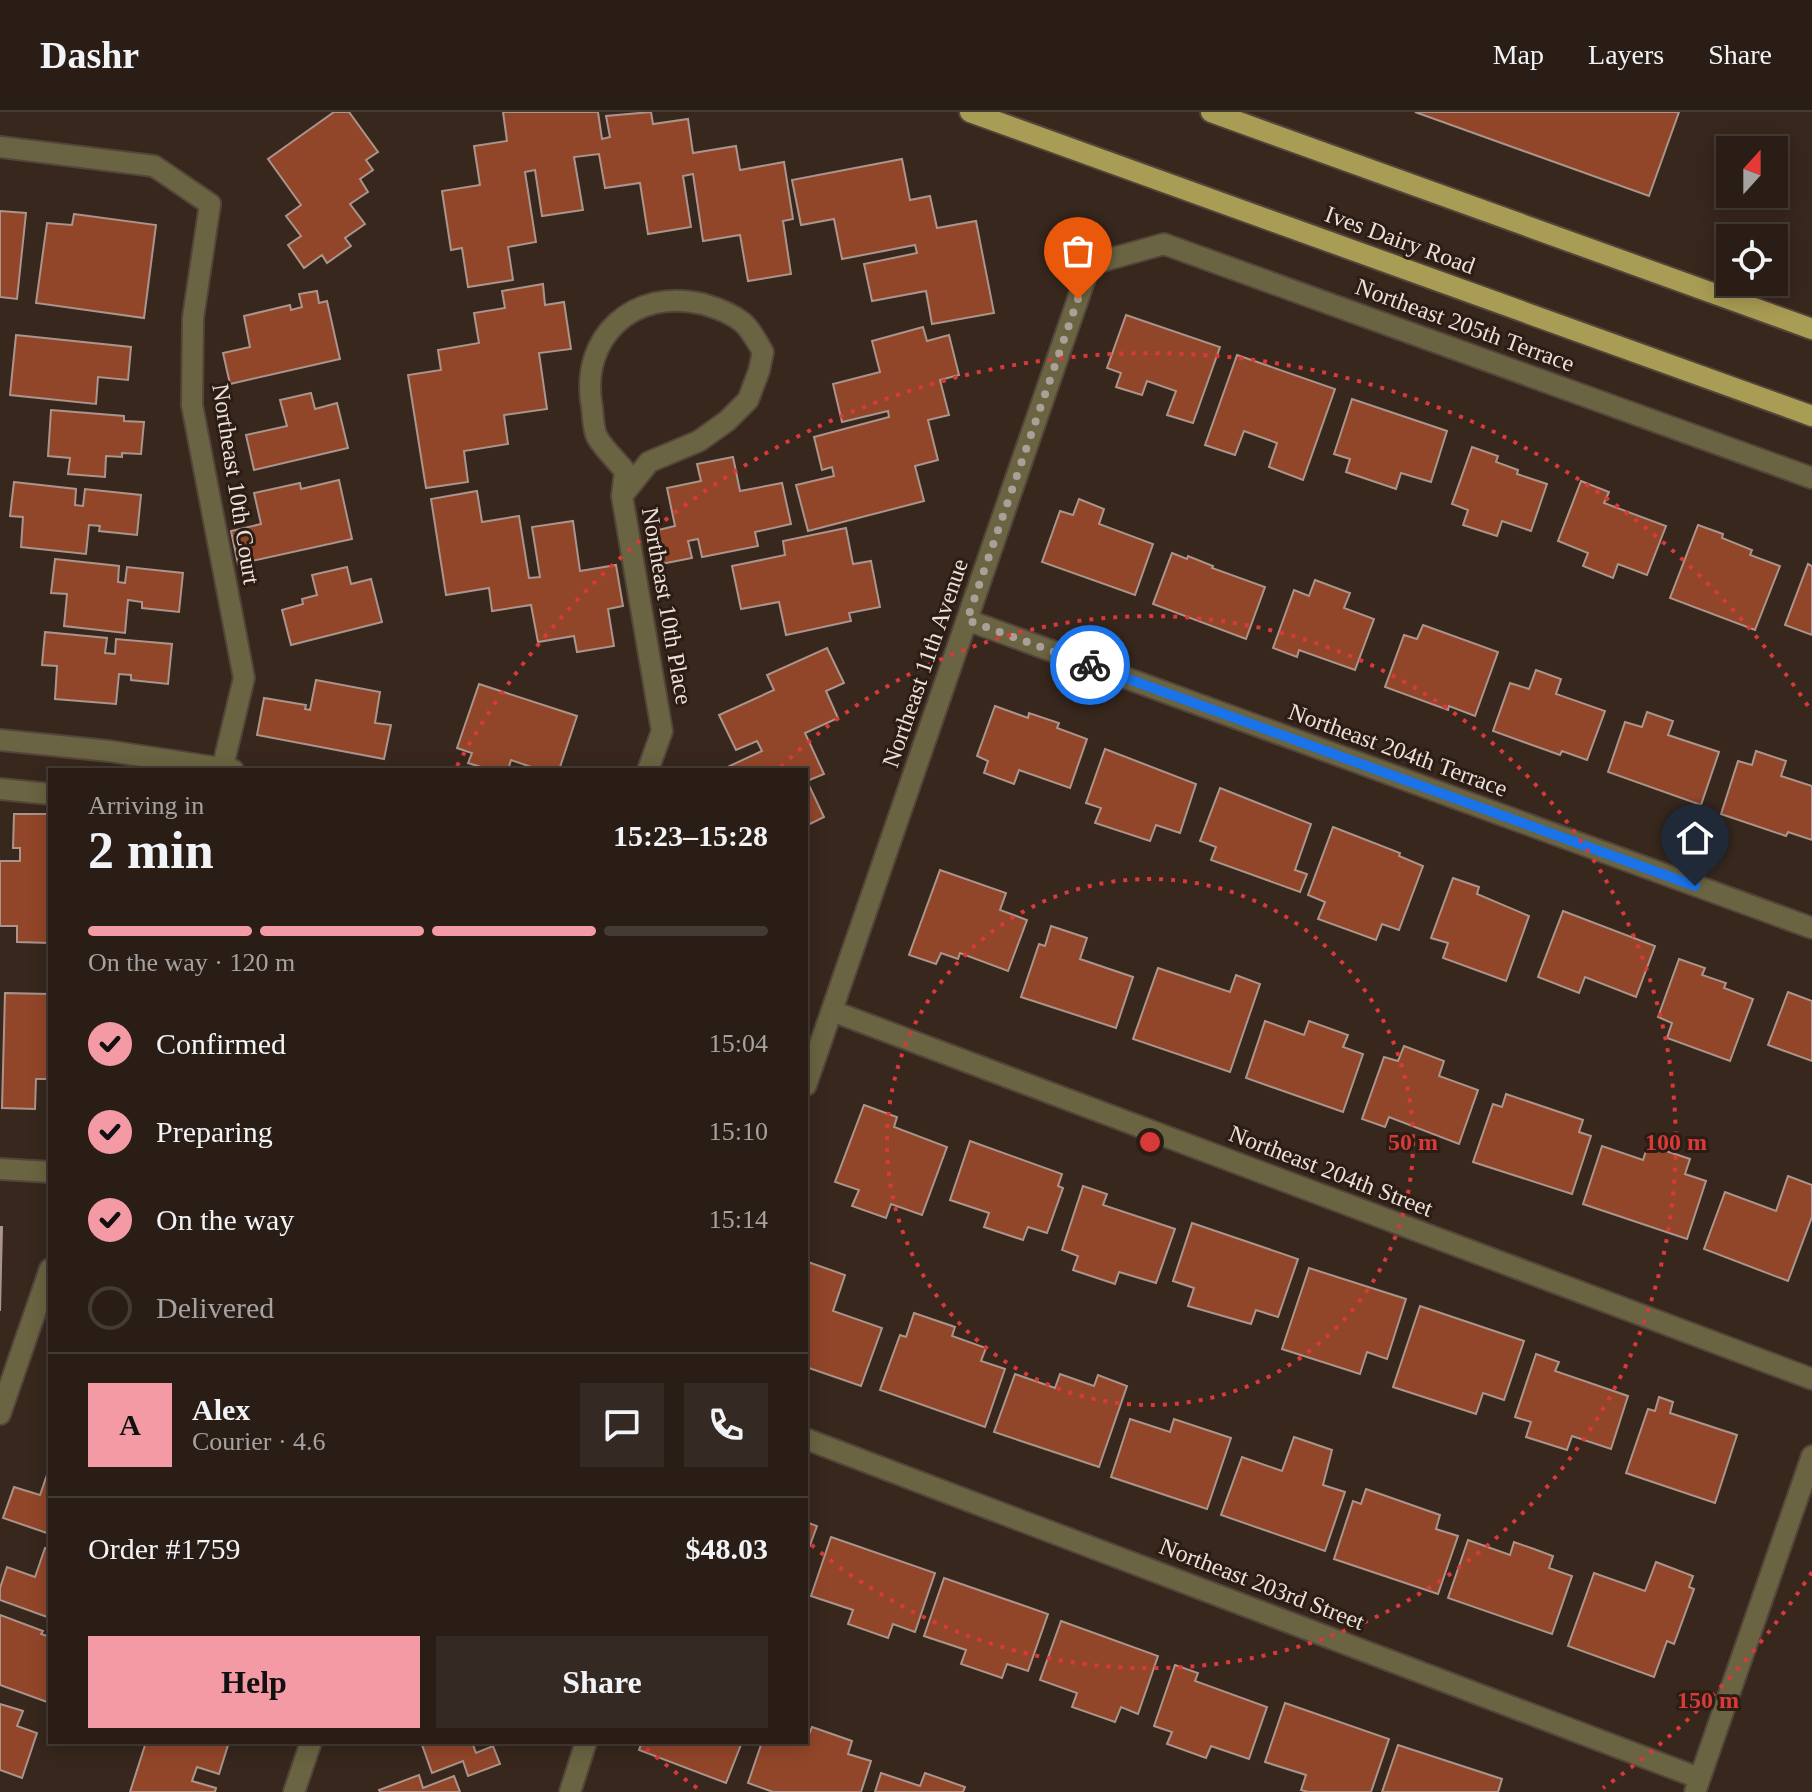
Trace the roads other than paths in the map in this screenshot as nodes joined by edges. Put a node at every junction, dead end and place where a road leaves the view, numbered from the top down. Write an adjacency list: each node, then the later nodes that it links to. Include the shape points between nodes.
1 (970, 112): 6 (main road, Ives Dairy Road)
2 (1211, 112): 5 (main road)
3 (0, 147): 12 (street, Northeast 10th Court, via 154,166 210,204 193,318 192,405 244,678)
4 (1099, 262): 7 (street, Northeast 205th Terrace, via 1164,244); 9 (street, Northeast 11th Avenue, via 1088,270)
5 (1812, 329)
6 (1812, 416)
7 (1812, 478)
8 (622, 496): 8 (street, Northeast 10th Place, via 649,462 699,441 748,400 763,352 744,323 714,307 671,300 624,315 606,332 589,391 597,436 625,471); 13 (street, Northeast 10th Place, via 662,731)
9 (967, 620): 16 (street, Northeast 204th Terrace); 17 (street, Northeast 11th Avenue)
10 (0, 740): 11 (street)
11 (219, 768)
12 (225, 768)
13 (649, 768)
14 (0, 789): 15 (street)
15 (48, 794)
16 (1812, 928)
17 (832, 1011): 18 (street, Northeast 11th Avenue); 22 (street, Northeast 204th Street)
18 (808, 1079)
19 (0, 1169): 20 (street)
20 (48, 1172)
21 (48, 1275): 23 (street)
22 (1812, 1379)
23 (0, 1414)
24 (808, 1440): 28 (street, Northeast 203rd Street)
25 (1812, 1456): 28 (street)
26 (310, 1744): 29 (street)
27 (585, 1744): 30 (street)
28 (1697, 1785)
29 (294, 1792)
30 (570, 1792)

